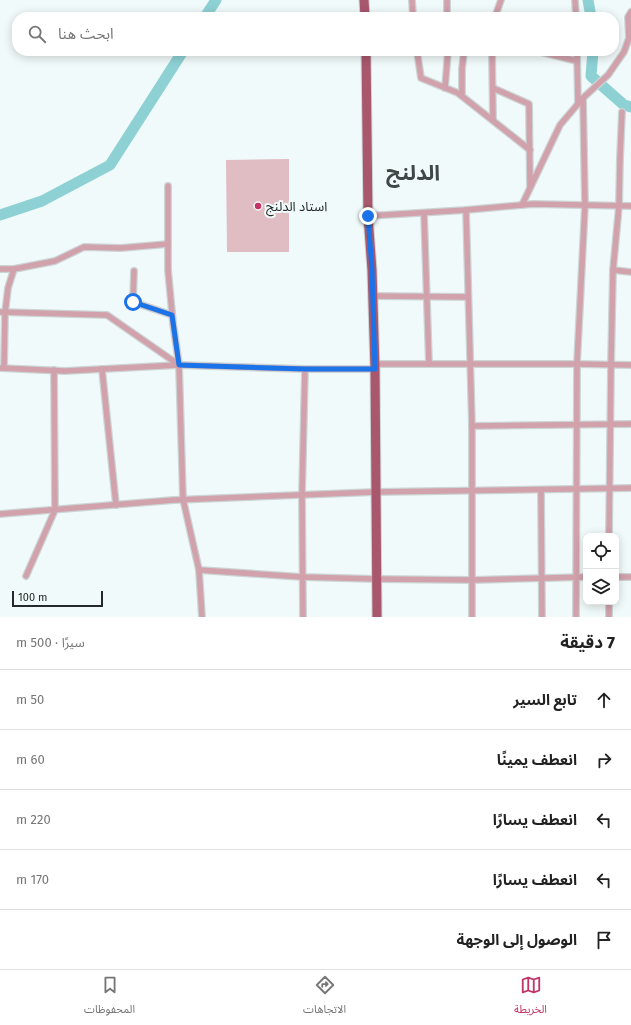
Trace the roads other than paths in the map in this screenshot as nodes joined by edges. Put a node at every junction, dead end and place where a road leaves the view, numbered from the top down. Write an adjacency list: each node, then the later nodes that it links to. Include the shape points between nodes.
1 (364, 0): 6 (main road)
2 (412, 0): 7 (street)
3 (447, 0): 8 (street)
4 (501, 0): 9 (street)
5 (575, 0): 10 (street)
6 (365, 12)
7 (413, 12)
8 (447, 12)
9 (496, 12)
10 (576, 12)
11 (631, 12): 23 (street, via 628,17 629,38 624,52 608,75)
12 (366, 56): 36 (main road)
13 (418, 56): 20 (street, via 421,78)
14 (448, 56): 20 (street)
15 (463, 56): 22 (street)
16 (492, 56): 21 (street)
17 (558, 56): 19 (street)
18 (577, 56): 19 (street)
19 (577, 61): 24 (street)
20 (445, 88): 22 (street)
21 (493, 88): 26 (street); 27 (street, via 529,104)
22 (462, 96): 26 (street)
23 (583, 98): 24 (street); 30 (street)
24 (578, 104): 29 (street, via 560,125)
25 (622, 112): 32 (street)
26 (493, 120): 27 (street)
27 (530, 150): 29 (street)
28 (168, 186): 37 (street)
29 (530, 188): 31 (street)
30 (585, 205): 31 (street); 32 (street); 50 (street)
31 (522, 206): 34 (street)
32 (619, 206): 33 (street); 40 (street)
33 (631, 206)
34 (466, 210): 35 (street); 45 (street)
35 (424, 213): 36 (street); 44 (street)
36 (368, 216): 43 (main road)
37 (168, 244): 39 (street, via 121,248 84,247 55,261); 47 (street)
38 (0, 269): 39 (street)
39 (14, 269): 46 (street)
40 (613, 270): 42 (street); 52 (street)
41 (134, 271): 47 (street, via 133,302)
42 (631, 272)
43 (373, 296): 44 (street); 54 (main road)
44 (426, 297): 45 (street); 48 (street)
45 (468, 298): 49 (street)
46 (3, 313): 51 (street, via 107,315); 55 (street)
47 (172, 315): 51 (street)
48 (429, 364): 49 (street); 54 (street)
49 (470, 364): 50 (street); 62 (street)
50 (577, 364): 52 (street); 59 (street)
51 (179, 365): 56 (street); 57 (street); 70 (street)
52 (611, 365): 53 (street); 60 (street)
53 (631, 365)
54 (375, 366): 57 (street); 68 (main road)
55 (2, 368): 58 (street)
56 (102, 369): 58 (street); 71 (street)
57 (305, 369): 69 (street)
58 (54, 370): 72 (street)
59 (577, 424): 60 (street); 62 (street); 63 (street)
60 (610, 424): 61 (street); 65 (street)
61 (631, 424)
62 (472, 426): 67 (street)
63 (577, 488): 65 (street); 66 (street); 78 (street)
64 (631, 488): 65 (street)
65 (610, 489): 74 (street)
66 (541, 490): 67 (street); 83 (street)
67 (472, 491): 68 (street); 84 (street)
68 (375, 492): 69 (street); 82 (main road)
69 (302, 495): 70 (street); 77 (street)
70 (183, 499): 71 (street); 75 (street)
71 (116, 505): 72 (street)
72 (55, 510): 73 (street); 76 (street)
73 (0, 514)
74 (609, 533)
75 (199, 570): 77 (street); 86 (street)
76 (26, 576)
77 (302, 577): 82 (street); 87 (street)
78 (577, 577): 79 (street); 83 (street); 91 (street)
79 (583, 577)
80 (619, 577): 81 (street)
81 (631, 577)
82 (376, 579): 84 (street); 88 (main road)
83 (542, 579): 84 (street); 90 (street)
84 (472, 580): 89 (street)
85 (609, 605): 92 (street)
86 (202, 617)
87 (303, 617)
88 (377, 617)
89 (472, 617)
90 (542, 617)
91 (576, 617)
92 (609, 617)

